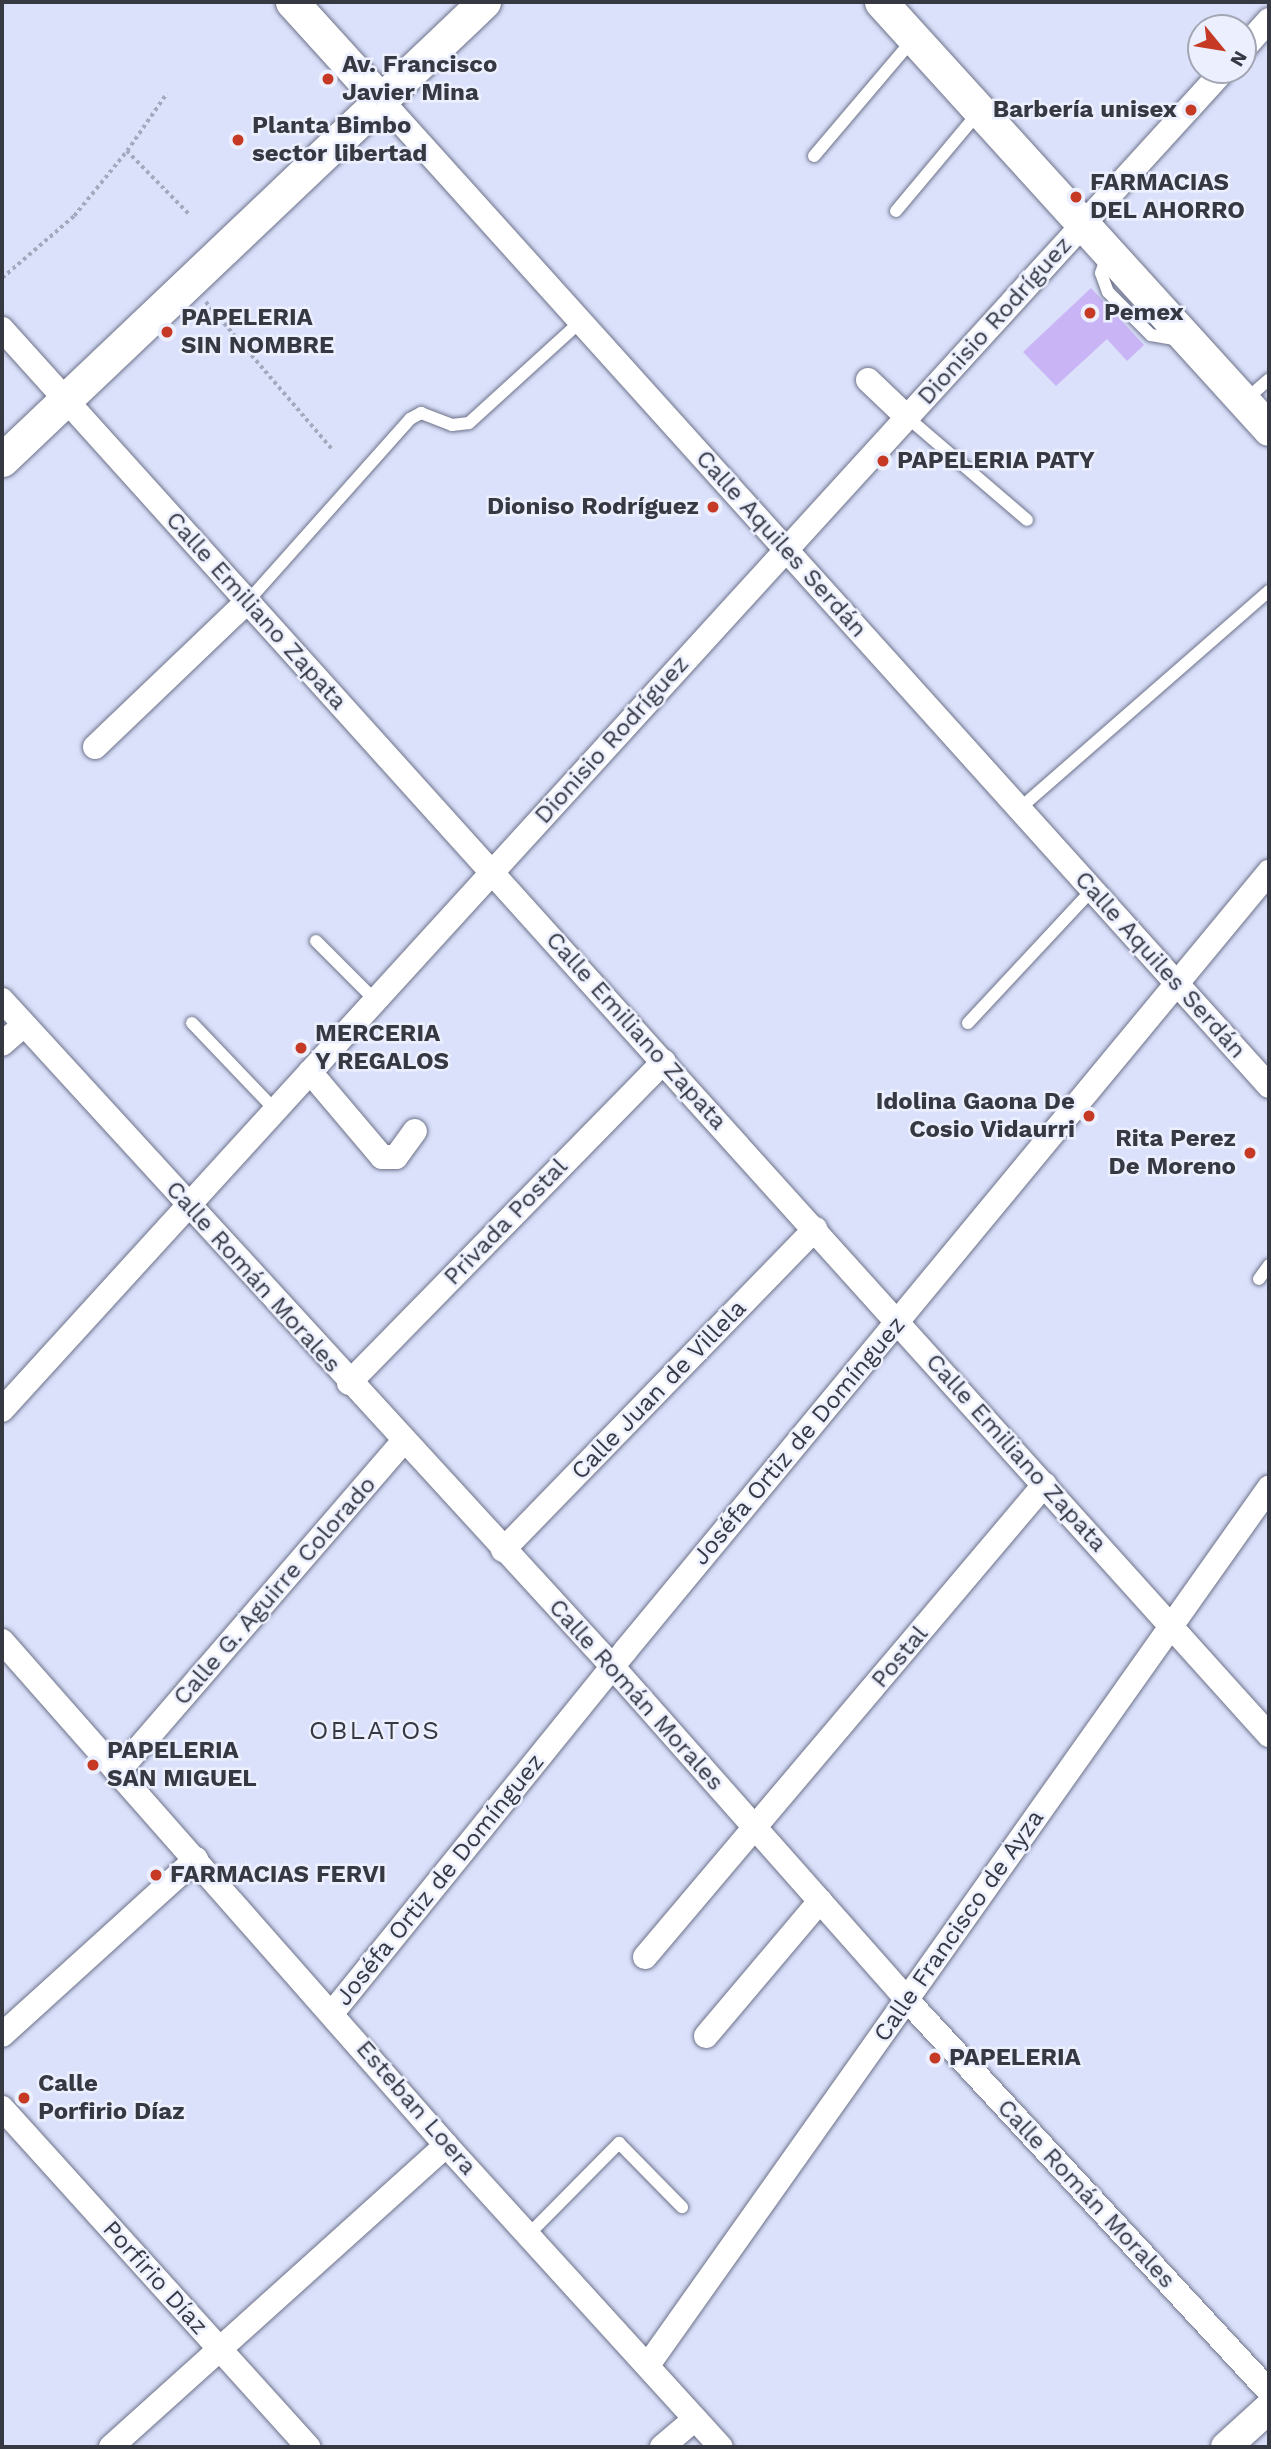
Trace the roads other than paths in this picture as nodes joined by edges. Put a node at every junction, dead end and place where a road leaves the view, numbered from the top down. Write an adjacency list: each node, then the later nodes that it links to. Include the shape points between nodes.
1 (292, 2): 8 (main road, Calle Aquiles Serdán)
2 (484, 2): 8 (main road)
3 (881, 2): 6 (main road)
4 (1269, 20): 5 (street)
5 (1257, 33)
6 (914, 38): 9 (main road); 10 (lane)
7 (1211, 84): 12 (street, Dionisio Rodríguez)
8 (380, 100): 13 (street, Calle Aquiles Serdán); 17 (main road)
9 (981, 110): 11 (lane); 12 (main road)
10 (814, 156)
11 (896, 211)
12 (1084, 223): 18 (main road); 19 (street, Dionisio Rodríguez)
13 (580, 321): 23 (street, Calle Aquiles Serdán); 25 (lane, via 469,423 458,426 421,414 410,419)
14 (2, 329): 17 (street, Calle Emiliano Zapata)
15 (1269, 379): 18 (lane)
16 (868, 380): 19 (street)
17 (65, 399): 21 (main road); 25 (street, Calle Emiliano Zapata)
18 (1244, 401): 20 (main road)
19 (907, 417): 22 (lane); 23 (street, Dionisio Rodríguez)
20 (1269, 429)
21 (2, 460)
22 (1027, 520)
23 (785, 550): 27 (street, Calle Aquiles Serdán); 28 (street, Dionisio Rodríguez)
24 (1269, 591): 27 (lane)
25 (248, 601): 26 (street); 28 (street, Calle Emiliano Zapata)
26 (95, 747)
27 (1019, 809): 30 (street, Calle Aquiles Serdán)
28 (492, 872): 34 (street, Dionisio Rodríguez); 39 (street, Calle Emiliano Zapata)
29 (1269, 872): 32 (street, Joséfa Ortiz de Domínguez)
30 (1092, 890): 32 (street, Calle Aquiles Serdán); 36 (lane)
31 (316, 941): 34 (lane)
32 (1177, 984): 41 (street, Calle Aquiles Serdán); 48 (street, Joséfa Ortiz de Domínguez)
33 (2, 1000): 37 (street, Calle Román Morales)
34 (375, 1000): 40 (street, Dionisio Rodríguez)
35 (192, 1023): 42 (lane)
36 (968, 1023)
37 (24, 1025): 38 (street); 44 (street, Calle Román Morales)
38 (2, 1044)
39 (664, 1061): 45 (street, Calle Emiliano Zapata); 49 (street, Privada Postal)
40 (310, 1072): 42 (street, Dionisio Rodríguez); 43 (street, via 382,1157 396,1157)
41 (1269, 1086)
42 (275, 1110): 44 (street, Dionisio Rodríguez)
43 (415, 1131)
44 (188, 1206): 49 (street, Calle Román Morales); 50 (street, Dionisio Rodríguez)
45 (814, 1229): 48 (street, Calle Emiliano Zapata); 54 (street, Calle Juan de Villela)
46 (1269, 1265): 47 (lane)
47 (1259, 1279)
48 (898, 1322): 52 (street, Calle Emiliano Zapata); 57 (street, Joséfa Ortiz de Domínguez)
49 (349, 1383): 51 (street, Calle Román Morales)
50 (2, 1410)
51 (403, 1442): 54 (street, Calle Román Morales); 59 (street, Calle G. Aguirre Colorado)
52 (1045, 1484): 55 (street, Calle Emiliano Zapata); 60 (street, Postal)
53 (1269, 1488): 55 (street, Calle Francisco de Ayza)
54 (503, 1550): 57 (street, Calle Román Morales)
55 (1171, 1626): 58 (street, Calle Emiliano Zapata); 64 (street, Calle Francisco de Ayza)
56 (2, 1641): 59 (street, Esteban Loera)
57 (612, 1666): 60 (street, Calle Román Morales); 65 (street, Joséfa Ortiz de Domínguez)
58 (1269, 1735)
59 (118, 1772): 61 (street, Esteban Loera)
60 (756, 1829): 62 (street, Calle Román Morales); 63 (street, Postal)
61 (196, 1859): 65 (street, Esteban Loera); 66 (street)
62 (820, 1901): 64 (street, Calle Román Morales); 67 (street)
63 (645, 1957)
64 (907, 2000): 73 (street, Calle Francisco de Ayza); 74 (street, Calle Román Morales)
65 (332, 2013): 69 (street, Esteban Loera)
66 (2, 2035)
67 (706, 2036)
68 (2, 2108): 72 (street, Porfirio Díaz)
69 (446, 2144): 71 (street, Esteban Loera); 72 (street)
70 (682, 2207): 71 (lane, via 619,2143)
71 (530, 2232): 73 (street, Esteban Loera)
72 (220, 2349): 77 (street); 78 (street, Porfirio Díaz)
73 (649, 2365): 76 (street, Esteban Loera)
74 (1269, 2391)
75 (1269, 2408): 81 (street)
76 (695, 2419): 79 (street); 80 (street, Esteban Loera)
77 (111, 2447)
78 (308, 2447)
79 (663, 2447)
80 (722, 2447)
81 (1226, 2447)

